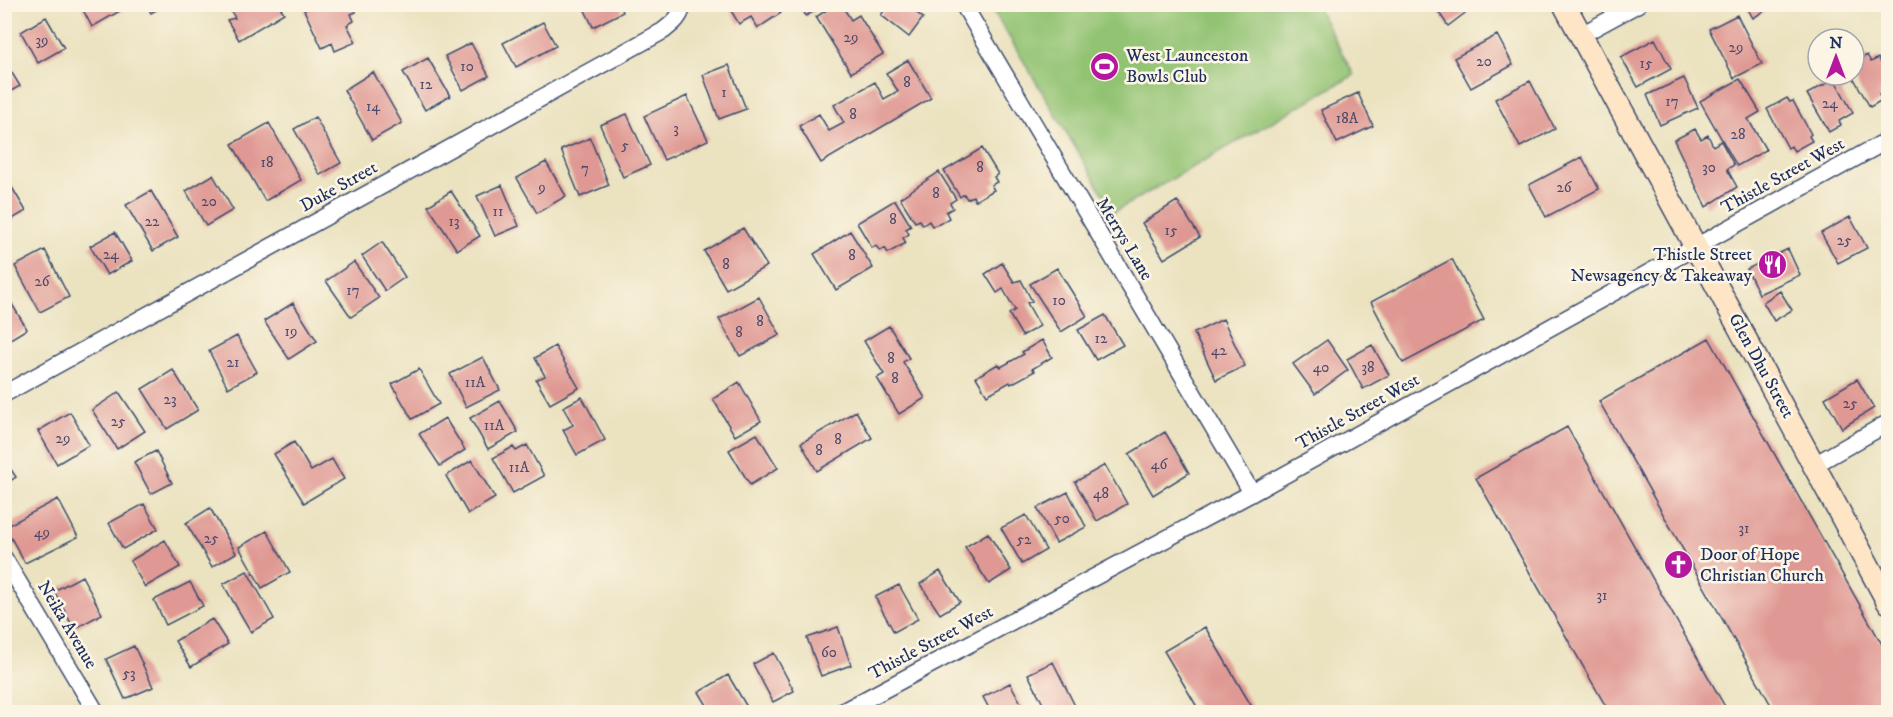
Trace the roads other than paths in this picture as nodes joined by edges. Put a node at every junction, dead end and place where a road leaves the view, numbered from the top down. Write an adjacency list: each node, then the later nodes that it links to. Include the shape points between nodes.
1 (682, 4): 8 (street, Duke Street, via 674,23 663,31)
2 (963, 4): 11 (street, Merrys Lane)
3 (1564, 4): 5 (street, Glen Dhu Street)
4 (1638, 4): 5 (street)
5 (1581, 35): 7 (street, Glen Dhu Street)
6 (1888, 140): 7 (street, Thistle Street West)
7 (1696, 247): 10 (street, Glen Dhu Street); 11 (street, Thistle Street West)
8 (4, 394)
9 (1888, 423): 10 (street)
10 (1814, 465): 13 (street, Glen Dhu Street)
11 (1252, 493): 15 (street, Thistle Street West)
12 (4, 558): 14 (street, Neika Avenue)
13 (1888, 602)
14 (96, 712)
15 (843, 712)

